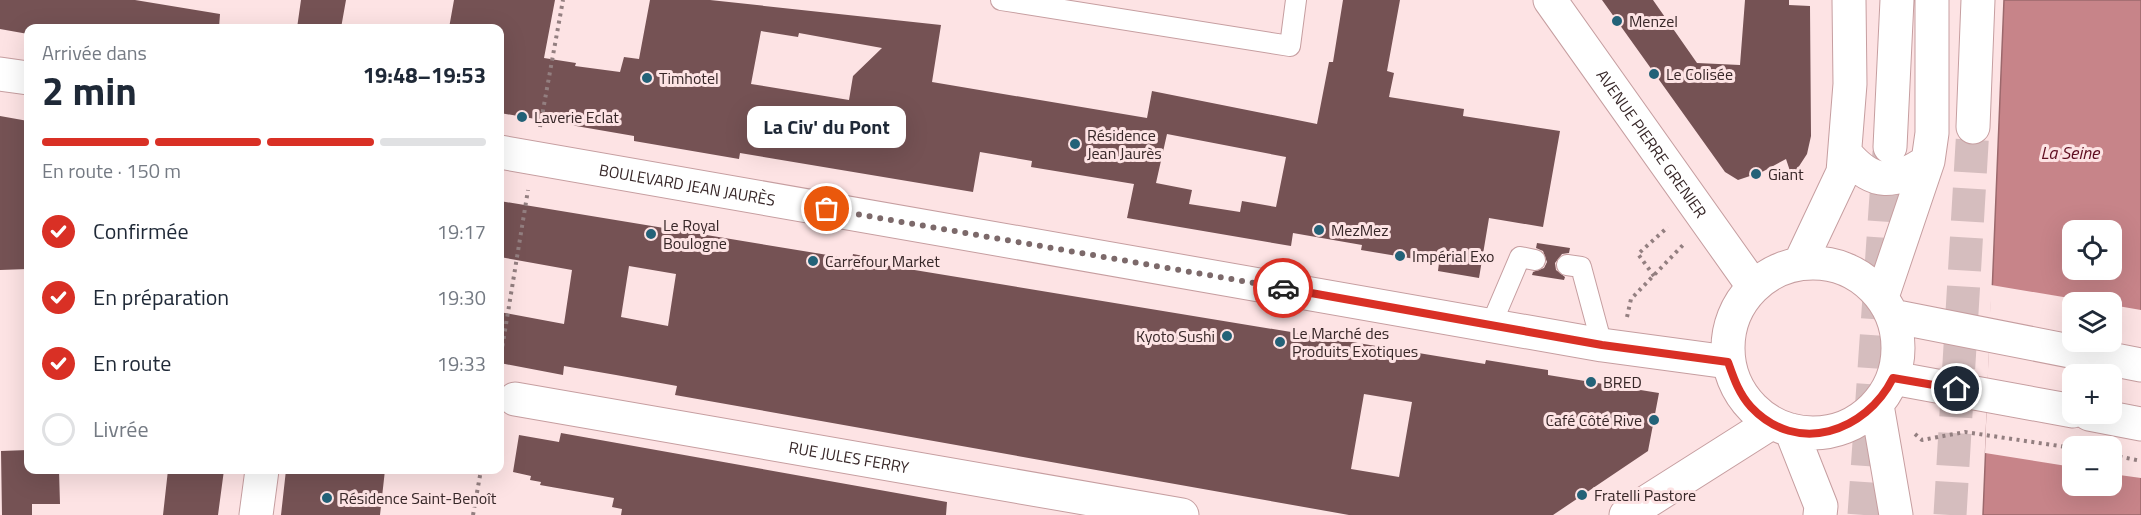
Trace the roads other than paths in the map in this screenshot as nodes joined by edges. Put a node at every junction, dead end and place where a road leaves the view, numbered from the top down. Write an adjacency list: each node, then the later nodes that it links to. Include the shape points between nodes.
1 (1001, 0): 2 (lane, via 1290,46)
2 (1296, 0)
3 (1550, 0): 18 (main road, AVENUE PIERRE GRENIER)
4 (1849, 0): 13 (main road)
5 (1897, 0): 11 (main road)
6 (1932, 0): 14 (main road, via 1932,133)
7 (1978, 0): 10 (main road)
8 (0, 74): 9 (main road)
9 (24, 77)
10 (1973, 127)
11 (1890, 147)
12 (504, 153): 20 (main road, BOULEVARD JEAN JAURÈS)
13 (1846, 154): 14 (main road, via 1858,169 1882,180 1911,173); 16 (main road, via 1832,200)
14 (1928, 161): 19 (main road)
15 (1535, 260): 20 (lane, via 1520,257)
16 (1800, 263): 18 (main road, via 1775,271); 19 (main road, via 1846,269 1866,280)
17 (1567, 265): 21 (lane, via 1581,267)
18 (1753, 286): 22 (main road, via 1737,308 1728,334)
19 (1887, 307): 23 (main road, via 1980,334); 24 (main road, via 1898,336 1898,357)
20 (1491, 325): 21 (main road, BOULEVARD JEAN JAURÈS)
21 (1611, 346): 22 (main road, BOULEVARD JEAN JAURÈS)
22 (1728, 362): 29 (main road, via 1736,386 1752,407)
23 (2141, 365)
24 (1885, 391): 26 (main road, via 1976,393); 29 (main road, via 1858,420 1838,430 1814,433); 35 (main road)
25 (515, 399): 32 (main road, RUE JULES FERRY)
26 (2062, 409)
27 (2122, 420): 28 (main road)
28 (2141, 424)
29 (1781, 427): 33 (main road); 34 (main road, via 1821,506)
30 (261, 474): 31 (main road)
31 (256, 515)
32 (1182, 515)
33 (1626, 515)
34 (1820, 515)
35 (1896, 515)

